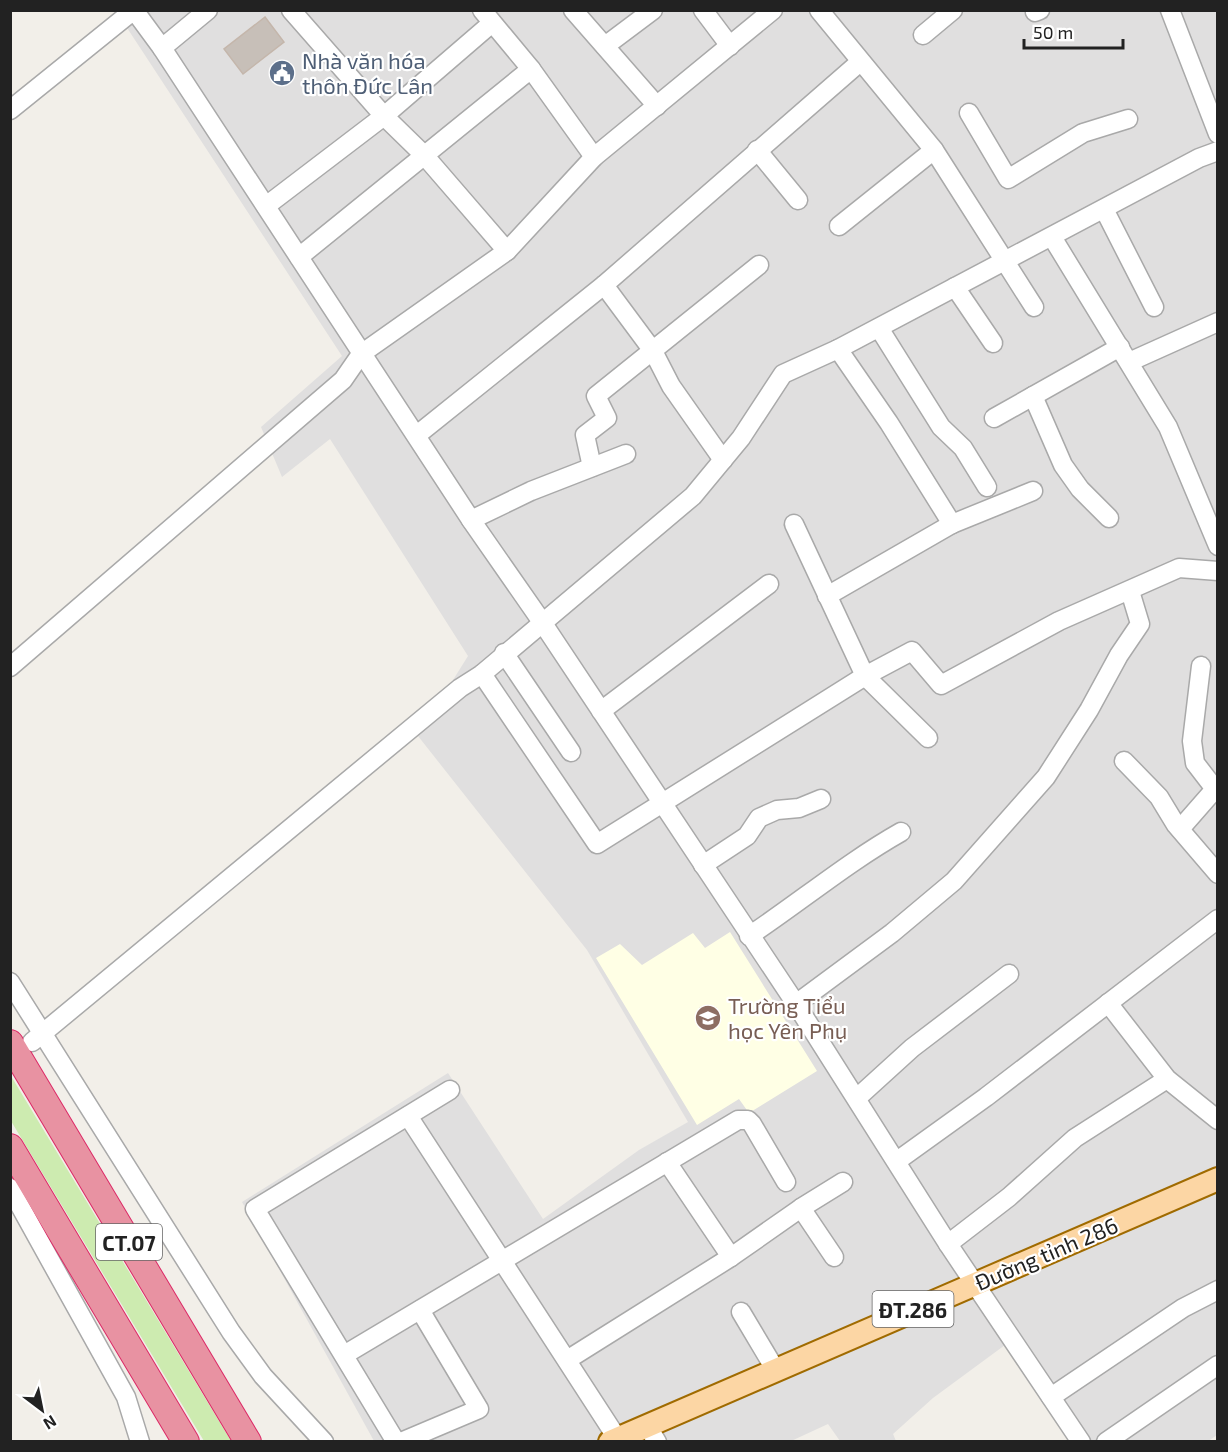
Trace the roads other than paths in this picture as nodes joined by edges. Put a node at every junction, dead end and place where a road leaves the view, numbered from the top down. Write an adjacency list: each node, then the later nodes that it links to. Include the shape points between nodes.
1 (134, 10): 15 (street); 19 (street)
2 (208, 10): 15 (street)
3 (291, 10): 21 (street)
4 (573, 10): 13 (street)
5 (653, 10): 13 (street)
6 (703, 10): 14 (street)
7 (772, 10): 14 (street)
8 (819, 10): 16 (street)
9 (953, 10): 12 (street)
10 (1170, 10): 23 (street)
11 (487, 17): 17 (street); 21 (street)
12 (923, 35)
13 (605, 46): 18 (street)
14 (730, 46): 18 (street)
15 (162, 48): 30 (street)
16 (860, 62): 24 (street); 25 (street)
17 (531, 69): 27 (street); 28 (street)
18 (657, 106): 28 (street)
19 (10, 110)
20 (969, 113): 22 (street, via 1008,179 1083,133)
21 (384, 116): 27 (street); 30 (street)
22 (1128, 119)
23 (1218, 134)
24 (757, 150): 29 (street); 38 (street)
25 (934, 150): 32 (street); 36 (street)
26 (1218, 151): 31 (street)
27 (424, 155): 34 (street); 35 (street)
28 (594, 157): 34 (street)
29 (798, 200)
30 (266, 206): 35 (street)
31 (1104, 209): 33 (street); 41 (street)
32 (838, 226)
33 (1052, 237): 36 (street); 48 (street)
34 (507, 252): 47 (street)
35 (299, 257): 47 (street)
36 (1004, 262): 39 (street); 40 (street)
37 (759, 265): 46 (street)
38 (604, 285): 46 (street); 51 (street)
39 (955, 287): 43 (street); 44 (street)
40 (1034, 307)
41 (1154, 308)
42 (1216, 326): 48 (street)
43 (879, 328): 45 (street); 55 (street, via 941,427 963,448)
44 (993, 343)
45 (838, 349): 53 (street, via 783,374); 60 (street)
46 (653, 351): 53 (street, via 671,387); 54 (street, via 597,396 607,418 585,435)
47 (361, 354): 51 (street); 69 (street, via 343,380)
48 (1125, 355): 49 (street); 61 (street, via 1168,427)
49 (1033, 396): 50 (street); 57 (street, via 1063,465)
50 (994, 418)
51 (417, 435): 58 (street)
52 (626, 454): 54 (street)
53 (723, 460): 66 (street, via 693,496)
54 (592, 467): 58 (street)
55 (987, 487)
56 (1033, 492): 60 (street)
57 (1109, 518)
58 (471, 520): 66 (street)
59 (794, 524): 65 (street)
60 (952, 524): 65 (street)
61 (1218, 546)
62 (1218, 571): 64 (street, via 1179,568)
63 (769, 584): 72 (street)
64 (1130, 591): 71 (street, via 1059,621 941,685 912,651); 87 (street, via 1140,624 1046,777 954,881)
65 (827, 596): 71 (street)
66 (542, 622): 67 (street); 72 (street)
67 (504, 653): 70 (street); 74 (street)
68 (1201, 666): 78 (street, via 1191,741 1195,763 1215,789)
69 (10, 667)
70 (482, 674): 77 (street, via 597,844); 88 (street)
71 (865, 676): 73 (street); 77 (street)
72 (601, 711): 77 (street)
73 (928, 738)
74 (572, 752)
75 (1124, 761): 78 (street, via 1159,797)
76 (821, 799): 80 (street, via 759,818 747,836)
77 (663, 803): 80 (street)
78 (1180, 830): 81 (street)
79 (901, 832): 83 (street, via 864,853)
80 (703, 864): 83 (street)
81 (1218, 874)
82 (1218, 919): 86 (street)
83 (749, 936): 87 (street)
84 (1009, 974): 91 (street, via 912,1048)
85 (10, 982): 88 (street)
86 (1108, 1003): 89 (street); 95 (street)
87 (796, 1004): 91 (street)
88 (28, 1040): 119 (highway, CT.07); 120 (street, via 263,1376)
89 (1167, 1079): 93 (street); 102 (street, via 1075,1138 1009,1197)
90 (450, 1090): 92 (street)
91 (857, 1098): 95 (street)
92 (408, 1116): 105 (street); 110 (street, via 255,1209)
93 (1218, 1120)
94 (10, 1147): 118 (highway, CT.07)
95 (897, 1161): 102 (street)
96 (667, 1162): 98 (street, via 742,1119 752,1124); 103 (street); 105 (street)
97 (1218, 1179): 106 (main road, Đường tỉnh 286 / ĐT.286)
98 (786, 1182)
99 (843, 1182): 101 (street)
100 (10, 1188): 117 (street, via 126,1397)
101 (801, 1208): 103 (street); 104 (street)
102 (948, 1244): 106 (street)
103 (730, 1257): 111 (street)
104 (834, 1257)
105 (501, 1261): 108 (street); 111 (street)
106 (974, 1283): 113 (main road, Đường tỉnh 286 / ĐT.286); 114 (street)
107 (1218, 1290): 114 (street, via 1183,1308)
108 (420, 1310): 110 (street); 122 (street, via 479,1409)
109 (741, 1312): 113 (street)
110 (344, 1355): 121 (street)
111 (567, 1360): 116 (street)
112 (1218, 1365): 124 (street)
113 (775, 1369): 115 (main road, Đường tỉnh 286 / ĐT.286)
114 (1051, 1397): 123 (street)
115 (652, 1433): 116 (main road, Đường tỉnh 286 / ĐT.286)
116 (613, 1440)
117 (140, 1442)
118 (186, 1442)
119 (248, 1442)
120 (324, 1442)
121 (396, 1442)
122 (401, 1442)
123 (1081, 1442)
124 (1106, 1442)

